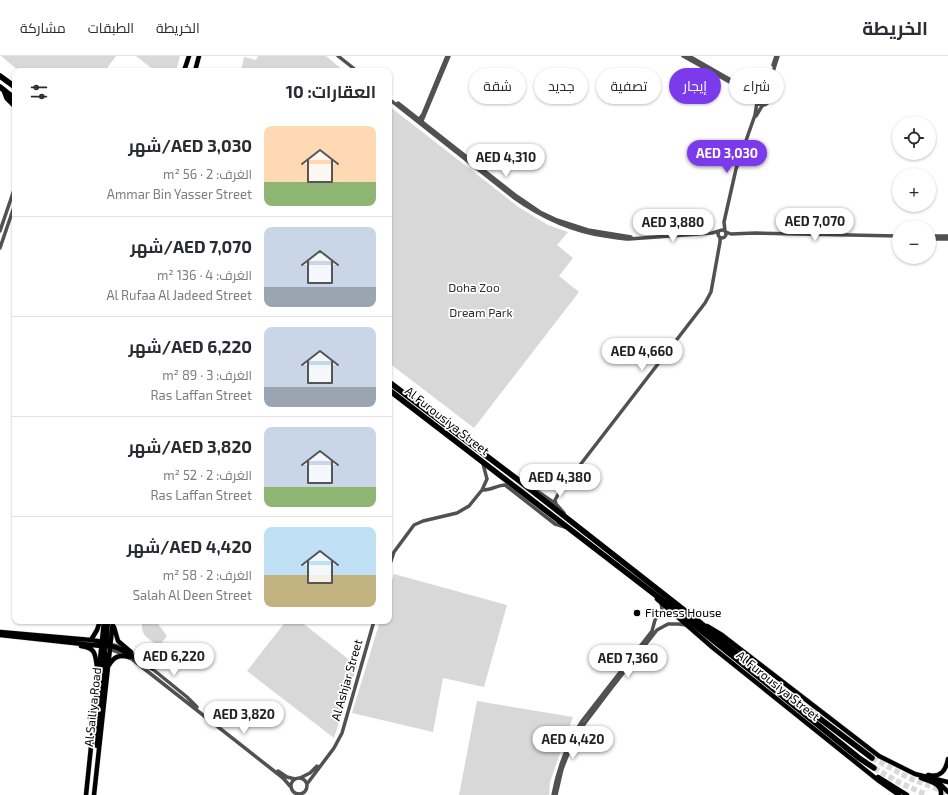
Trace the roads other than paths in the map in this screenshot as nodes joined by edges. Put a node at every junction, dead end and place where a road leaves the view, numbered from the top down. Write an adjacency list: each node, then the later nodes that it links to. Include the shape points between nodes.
1 (189, 56): 10 (main road)
2 (199, 56): 11 (main road)
3 (202, 56): 12 (main road)
4 (334, 56): 13 (street)
5 (338, 56): 14 (street)
6 (448, 56): 28 (street)
7 (683, 56): 19 (street)
8 (689, 56): 18 (street)
9 (777, 56): 15 (street); 16 (street)
10 (185, 68)
11 (195, 68)
12 (196, 68)
13 (349, 68)
14 (353, 68)
15 (772, 68)
16 (774, 68)
17 (0, 76): 20 (highway)
18 (729, 79)
19 (729, 82)
20 (12, 85)
21 (2, 89): 22 (highway); 24 (highway)
22 (12, 97)
23 (392, 100): 28 (street)
24 (12, 103)
25 (757, 104): 29 (street)
26 (759, 104): 27 (street)
27 (764, 105): 29 (street)
28 (420, 122): 36 (street, via 529,208 556,223 582,232 630,239)
29 (749, 131): 32 (street, via 736,169)
30 (12, 196): 34 (street)
31 (12, 213): 46 (street)
32 (724, 222): 33 (street); 35 (street)
33 (720, 230): 35 (street); 36 (street); 40 (street)
34 (0, 231)
35 (725, 231): 37 (street); 41 (street)
36 (712, 233): 40 (street)
37 (731, 234): 38 (street); 41 (street)
38 (892, 236)
39 (948, 236): 42 (street)
40 (719, 237): 41 (street); 45 (street)
41 (725, 237): 45 (street)
42 (936, 237)
43 (936, 238): 44 (street)
44 (948, 239)
45 (720, 242): 53 (street, via 711,292 705,303)
46 (0, 248)
47 (392, 384): 50 (highway, Al Furousiya Street)
48 (392, 392): 49 (highway, Al Furousiya Street)
49 (482, 462): 51 (street, via 487,476); 55 (highway, Al Furousiya Street)
50 (517, 479): 52 (street, Al Furousiya Street); 56 (highway, Al Furousiya Street)
51 (482, 490): 55 (street, Al Furousiya Street, via 508,486 555,524); 57 (street, via 469,506 457,513 414,525)
52 (548, 498): 53 (street); 54 (street, Al Furousiya Street)
53 (556, 498): 54 (street)
54 (556, 504): 56 (street, Al Furousiya Street)
55 (568, 528): 58 (highway, Al Furousiya Street)
56 (588, 536): 60 (highway, Al Furousiya Street)
57 (392, 558)
58 (647, 589): 59 (main road, Al Furousiya Street); 82 (highway, Al Furousiya Street)
59 (660, 602): 66 (main road, Al Furousiya Street); 67 (street, via 662,609 655,620)
60 (698, 621): 79 (highway, Al Furousiya Street, via 786,693); 83 (main road, Al Furousiya Street, via 722,636 875,753)
61 (99, 624): 70 (main road)
62 (104, 624): 72 (main road, Al Sailiya Road)
63 (111, 624): 72 (main road, Al Sailiya Road)
64 (112, 624): 73 (main road, via 118,641)
65 (373, 624): 77 (street, Al Ashjar Street, via 350,708)
66 (690, 628): 67 (street, via 682,624 671,624); 81 (main road, Al Furousiya Street)
67 (655, 629): 96 (street, via 582,721 560,765); 97 (street, via 573,741 562,769)
68 (0, 632): 70 (main road)
69 (0, 635): 71 (main road)
70 (91, 640): 72 (main road)
71 (73, 642): 72 (main road); 76 (main road, via 93,650)
72 (106, 645): 73 (street); 74 (main road, Al Sailiya Road); 75 (main road, via 128,653); 76 (main road, Al Sailiya Road); 78 (main road, via 97,733)
73 (130, 655): 74 (main road, via 115,657); 75 (street); 89 (street)
74 (108, 666): 78 (main road, Al Sailiya Road)
75 (152, 668): 85 (street, via 188,697 202,712 270,765 287,777)
76 (99, 672): 92 (main road, Al Sailiya Road)
77 (336, 744): 84 (street, Al Ashjar Street, via 310,773); 88 (street, Al Ashjar Street)
78 (98, 756): 93 (main road, Al Sailiya Road)
79 (872, 758)
80 (948, 759): 83 (main road, via 940,774)
81 (861, 767): 98 (main road, Al Furousiya Street); 99 (main road)
82 (874, 768)
83 (915, 774): 86 (main road, Al Furousiya Street); 100 (main road, via 937,785)
84 (300, 778): 85 (street); 88 (street)
85 (295, 779): 89 (street)
86 (935, 779): 87 (main road, Al Furousiya Street); 91 (main road)
87 (948, 781): 91 (main road)
88 (307, 784): 90 (street)
89 (290, 786): 94 (street, via 294,794)
90 (306, 790): 94 (street); 95 (street)
91 (947, 792)
92 (86, 795)
93 (94, 795)
94 (303, 795)
95 (309, 795)
96 (553, 795)
97 (556, 795)
98 (899, 795)
99 (907, 795)
100 (941, 795)

